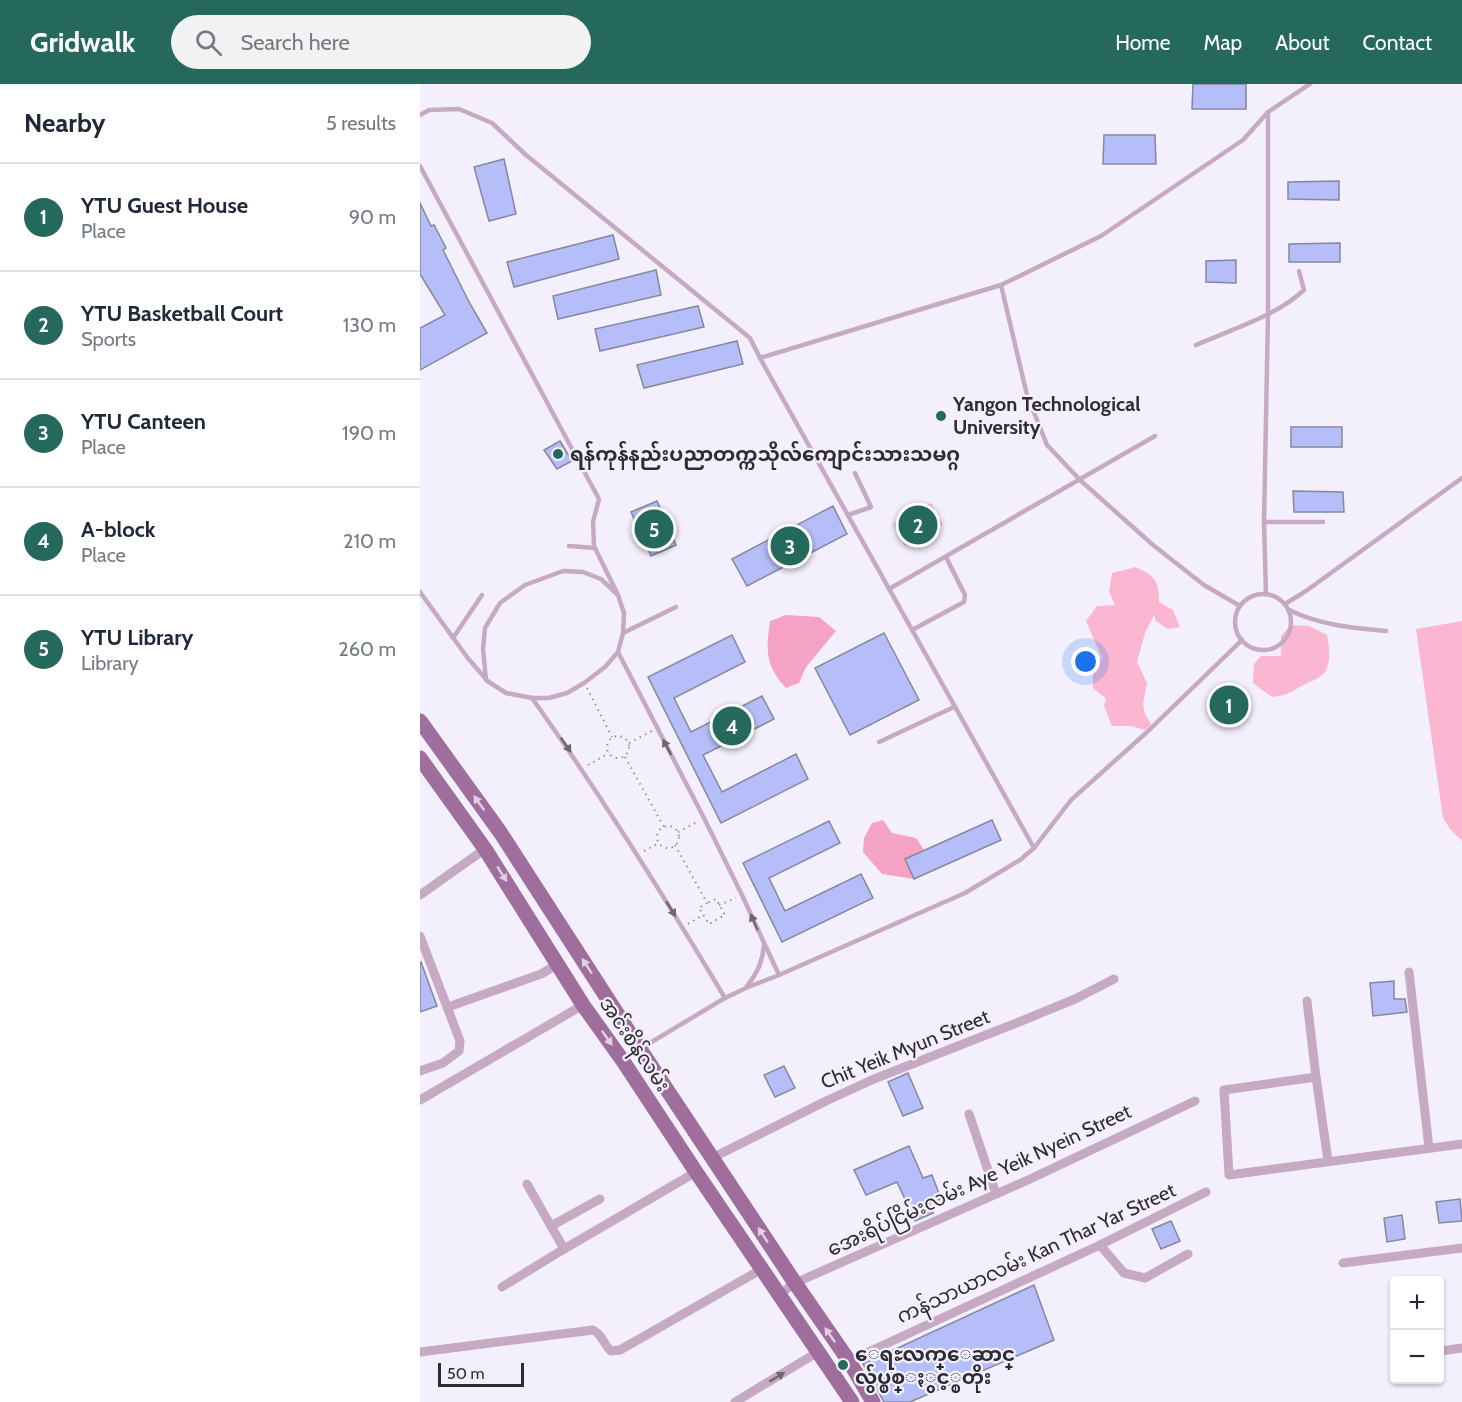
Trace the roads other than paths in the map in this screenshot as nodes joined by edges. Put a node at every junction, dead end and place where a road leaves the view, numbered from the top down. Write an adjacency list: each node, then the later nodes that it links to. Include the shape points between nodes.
1 (1310, 84): 2 (lane)
2 (1268, 112): 6 (lane, via 1243,140 1101,236); 7 (lane)
3 (420, 115): 9 (lane, via 429,110 459,109 492,123 750,338)
4 (420, 166): 18 (lane, via 599,499 593,522)
5 (1299, 271): 7 (lane, via 1304,290)
6 (1001, 285): 9 (lane); 13 (lane, via 1027,395 1047,445)
7 (1268, 314): 8 (lane); 15 (lane)
8 (1196, 345)
9 (760, 358): 14 (lane)
10 (1155, 436): 13 (lane)
11 (855, 473): 14 (lane, via 871,507)
12 (1462, 478): 25 (lane)
13 (1080, 480): 19 (lane); 26 (lane, via 1195,579)
14 (848, 515): 20 (lane)
15 (1264, 522): 16 (lane); 22 (lane)
16 (1323, 522)
17 (569, 546): 18 (lane)
18 (595, 548): 24 (lane)
19 (946, 556): 20 (lane); 29 (lane, via 965,596 964,602)
20 (889, 589): 29 (lane)
21 (420, 592): 32 (lane)
22 (1266, 594): 25 (lane); 26 (lane, via 1251,597)
23 (482, 595): 32 (lane)
24 (618, 595): 31 (lane, via 624,613); 35 (lane, via 601,579 583,572 563,571 525,585 500,603 485,628)
25 (1285, 604): 28 (lane)
26 (1240, 606): 33 (lane, via 1235,620)
27 (676, 607): 31 (lane)
28 (1289, 610): 30 (lane, via 1341,627); 33 (lane, via 1292,624 1282,644 1261,650)
29 (912, 630): 37 (lane)
30 (1386, 631)
31 (623, 633): 34 (lane)
32 (453, 638): 35 (lane)
33 (1242, 640): 41 (lane, via 1071,800)
34 (618, 652): 36 (lane, via 605,667 567,693); 45 (lane, one-way to 34, via 705,818)
35 (486, 680): 36 (lane, via 506,693)
36 (532, 698): 51 (lane, one-way to 51, via 582,768)
37 (954, 707): 39 (lane); 41 (lane)
38 (420, 721): 55 (main road, အင်းစိန်လမ်း, one-way to 38, via 500,832)
39 (879, 742)
40 (420, 759): 42 (main road, အင်းစိန်လမ်း)
41 (1034, 848): 48 (lane, via 965,893)
42 (485, 849): 43 (street); 46 (main road, အင်းစိန်လမ်း, one-way to 46)
43 (420, 895)
44 (420, 936): 54 (street)
45 (764, 943): 48 (lane); 50 (lane, via 763,958)
46 (558, 964): 53 (main road, အင်းစိန်လမ်း); 54 (street, via 541,974)
47 (1409, 972): 63 (street)
48 (779, 975): 50 (lane)
49 (1114, 979): 64 (street, Chit Yeik Myun Street, via 1075,999 874,1079)
50 (746, 988): 51 (lane)
51 (725, 998): 55 (lane)
52 (1307, 1001): 58 (street)
53 (583, 1005): 56 (main road, အင်းစိန်လမ်း, one-way to 56); 59 (street)
54 (448, 1007): 57 (street, via 459,1051 443,1063)
55 (640, 1049): 56 (lane); 64 (main road, အင်းစိန်လမ်း)
56 (623, 1061): 66 (main road, အင်းစိန်လမ်း)
57 (420, 1071)
58 (1316, 1077): 65 (street); 65 (street, via 1224,1090 1229,1175)
59 (420, 1100)
60 (1195, 1101): 69 (street, အေးရိပ်ငြိမ်းလမ်း Aye Yeik Nyein Street)
61 (969, 1114): 69 (street)
62 (1462, 1144): 63 (street)
63 (1429, 1148): 65 (street)
64 (712, 1158): 78 (main road, အင်းစိန်လမ်း, one-way to 64)
65 (1328, 1161)
66 (696, 1172): 74 (street); 77 (main road, အင်းစိန်လမ်း)
67 (527, 1184): 71 (street)
68 (1206, 1192): 72 (street, ကန်သာယာလမ်း Kan Thar Yar Street)
69 (996, 1194): 78 (street, အေးရိပ်ငြိမ်းလမ်း Aye Yeik Nyein Street)
70 (600, 1199): 71 (street)
71 (551, 1226): 74 (street)
72 (1100, 1245): 75 (street, via 1124,1273 1145,1278); 85 (street, ကန်သာယာလမ်း Kan Thar Yar Street)
73 (1462, 1248): 76 (street)
74 (564, 1249): 79 (street)
75 (1188, 1254)
76 (1343, 1263)
77 (762, 1269): 80 (main road, အင်းစိန်လမ်း); 83 (street, via 620,1350 611,1351 593,1330)
78 (795, 1283): 80 (street, အေးရိပ်ငြိမ်းလမ်း Aye Yeik Nyein Street); 85 (main road, အင်းစိန်လမ်း, one-way to 78)
79 (502, 1287)
80 (779, 1295): 84 (main road, အင်းစိန်လမ်း)
81 (1462, 1348): 82 (street)
82 (1444, 1350)
83 (420, 1352)
84 (819, 1352): 86 (street, one-way to 84); 87 (main road, အင်းစိန်လမ်း)
85 (849, 1361): 88 (main road, အင်းစိန်လမ်း)
86 (735, 1402)
87 (852, 1402)
88 (873, 1402)

